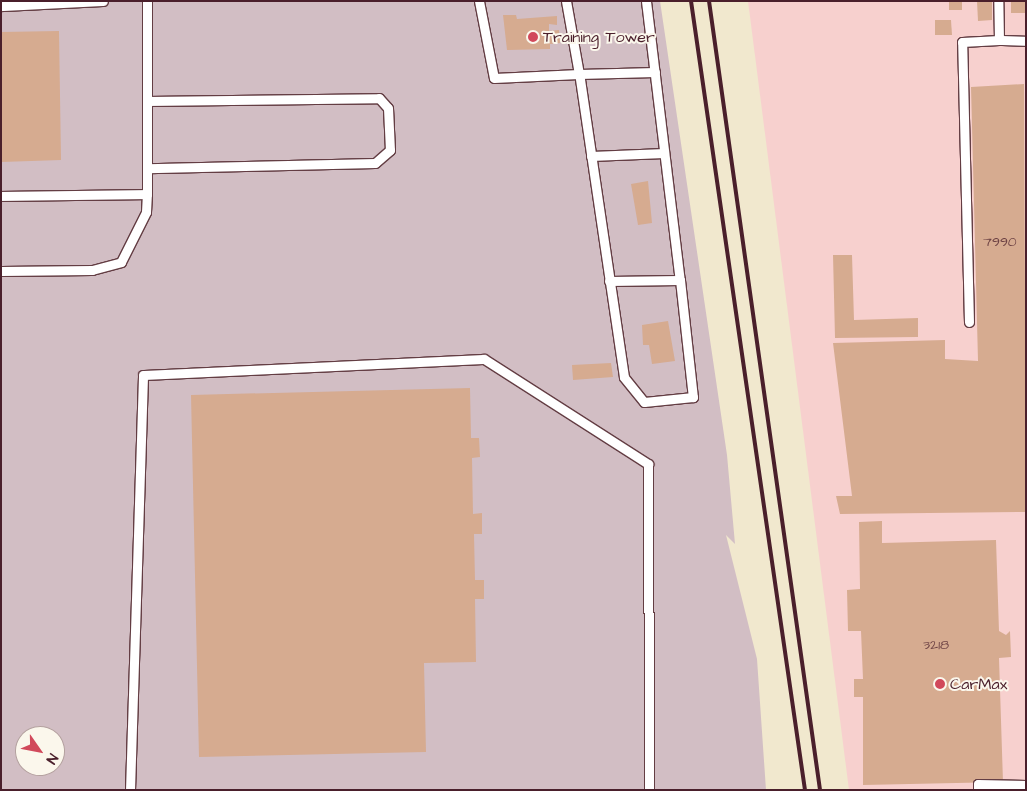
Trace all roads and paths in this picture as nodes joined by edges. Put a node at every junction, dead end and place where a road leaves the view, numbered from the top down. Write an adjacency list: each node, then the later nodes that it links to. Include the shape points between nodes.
1 (103, 1): 7 (lane)
2 (147, 1): 12 (lane)
3 (480, 1): 11 (lane, via 494,78)
4 (566, 1): 11 (lane)
5 (646, 1): 10 (lane)
6 (998, 1): 8 (lane)
7 (1, 6)
8 (999, 40): 9 (lane); 21 (lane, via 962,42)
9 (1026, 41)
10 (655, 72): 11 (lane); 13 (lane)
11 (579, 74): 14 (lane)
12 (147, 101): 15 (lane); 15 (lane, via 379,98 388,108 390,150 375,163)
13 (664, 153): 14 (lane); 19 (lane)
14 (591, 156): 20 (lane)
15 (147, 168): 16 (lane)
16 (147, 194): 17 (lane); 18 (lane, via 146,212 121,262 92,270)
17 (1, 196)
18 (1, 270)
19 (680, 280): 20 (lane); 20 (lane, via 693,397 644,402 624,377)
20 (609, 281)
21 (969, 322)
22 (1026, 785): 25 (lane, via 978,784)
23 (130, 790): 24 (lane, via 143,376 484,359 648,464)
24 (649, 790)
25 (978, 790)

